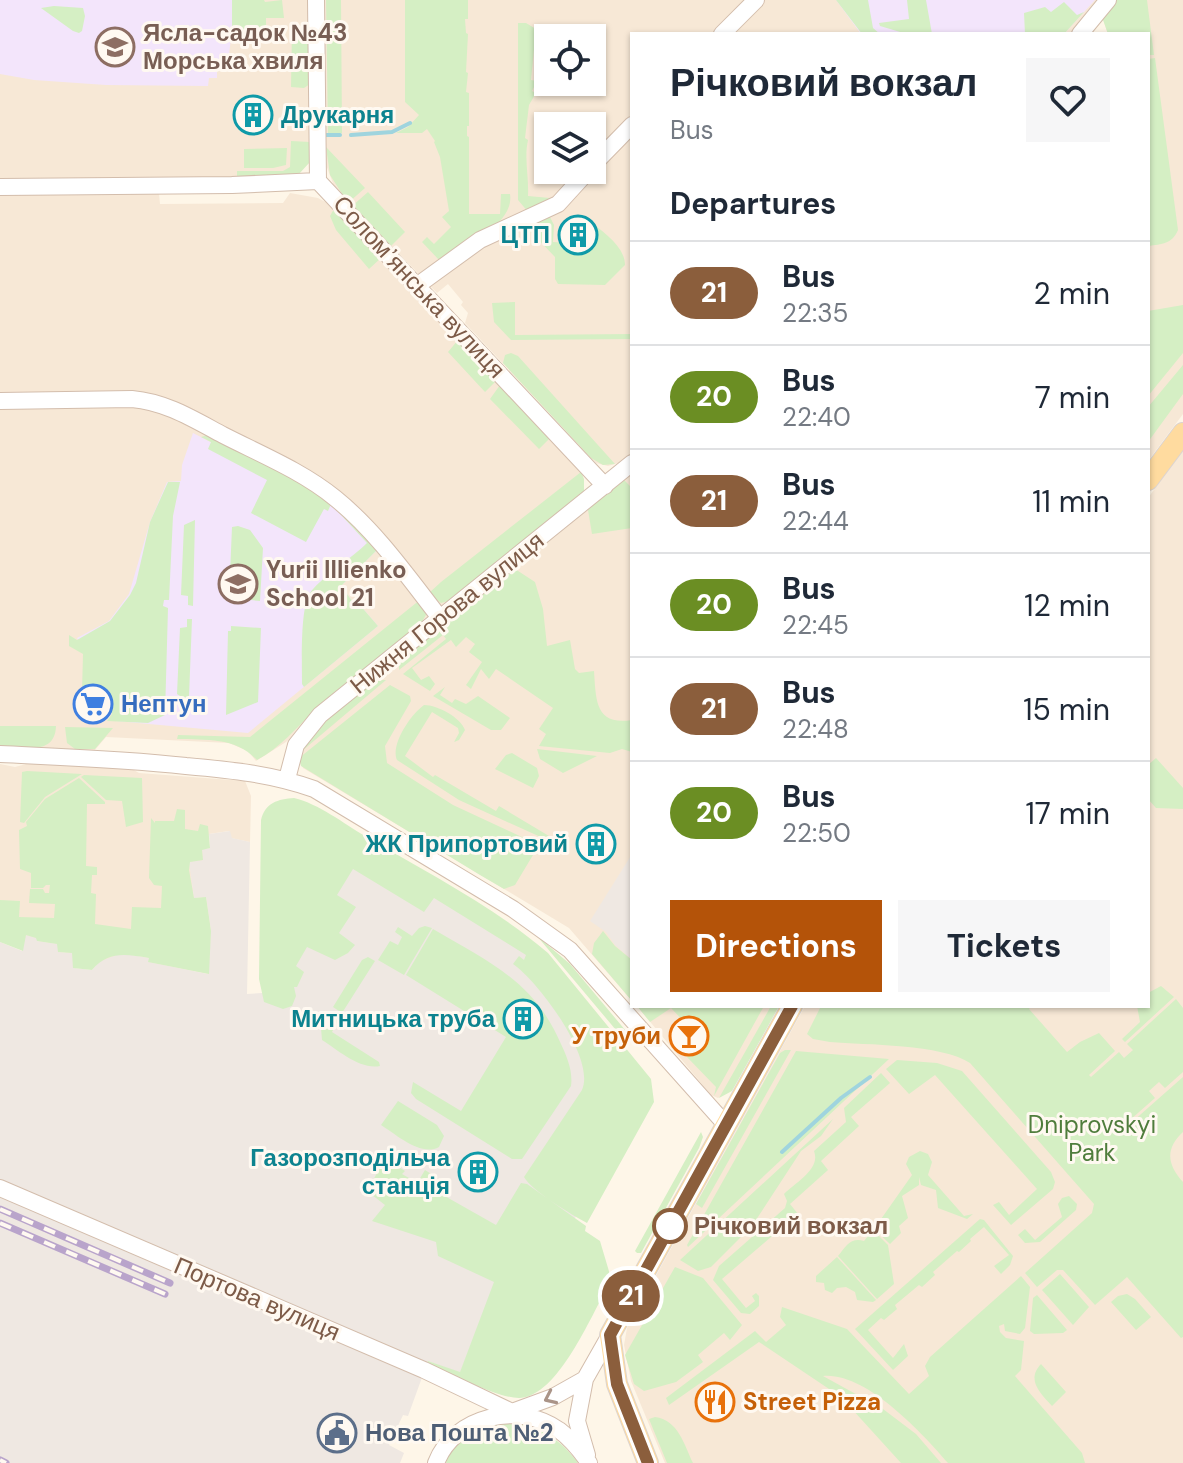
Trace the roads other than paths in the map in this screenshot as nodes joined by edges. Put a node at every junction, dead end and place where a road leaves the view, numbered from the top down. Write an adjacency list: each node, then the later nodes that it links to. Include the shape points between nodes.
1 (316, 0): 8 (street)
2 (756, 0): 4 (street)
3 (1108, 0): 5 (street)
4 (724, 32)
5 (1082, 32)
6 (630, 127): 7 (street)
7 (606, 152)
8 (318, 181): 10 (street, Соломʼянська вулиця); 11 (street, Соломʼянська вулиця)
9 (576, 184): 11 (street, via 558,204 475,243)
10 (0, 187)
11 (418, 285): 16 (street, Соломʼянська вулиця)
12 (0, 401): 17 (street, via 132,399 171,408 335,498 398,563)
13 (1183, 433): 15 (main road)
14 (630, 465): 16 (street, Нижня Горова вулиця)
15 (1150, 477)
16 (605, 486): 17 (street, Нижня Горова вулиця)
17 (440, 618): 19 (street, Нижня Горова вулиця, via 311,724 292,754)
18 (0, 754): 19 (street, via 148,761)
19 (287, 779): 21 (street, via 323,794 513,909 570,950)
20 (791, 1008): 21 (main road)
21 (727, 1126): 23 (main road)
22 (0, 1188): 25 (street, Портова вулиця, via 424,1370)
23 (610, 1335): 24 (street); 28 (main road, via 617,1384)
24 (585, 1379): 25 (street, one-way to 25); 26 (street, via 577,1421)
25 (505, 1414): 26 (street, via 547,1423); 27 (street, via 475,1421 456,1433)
26 (589, 1462)
27 (436, 1463)
28 (648, 1463)

